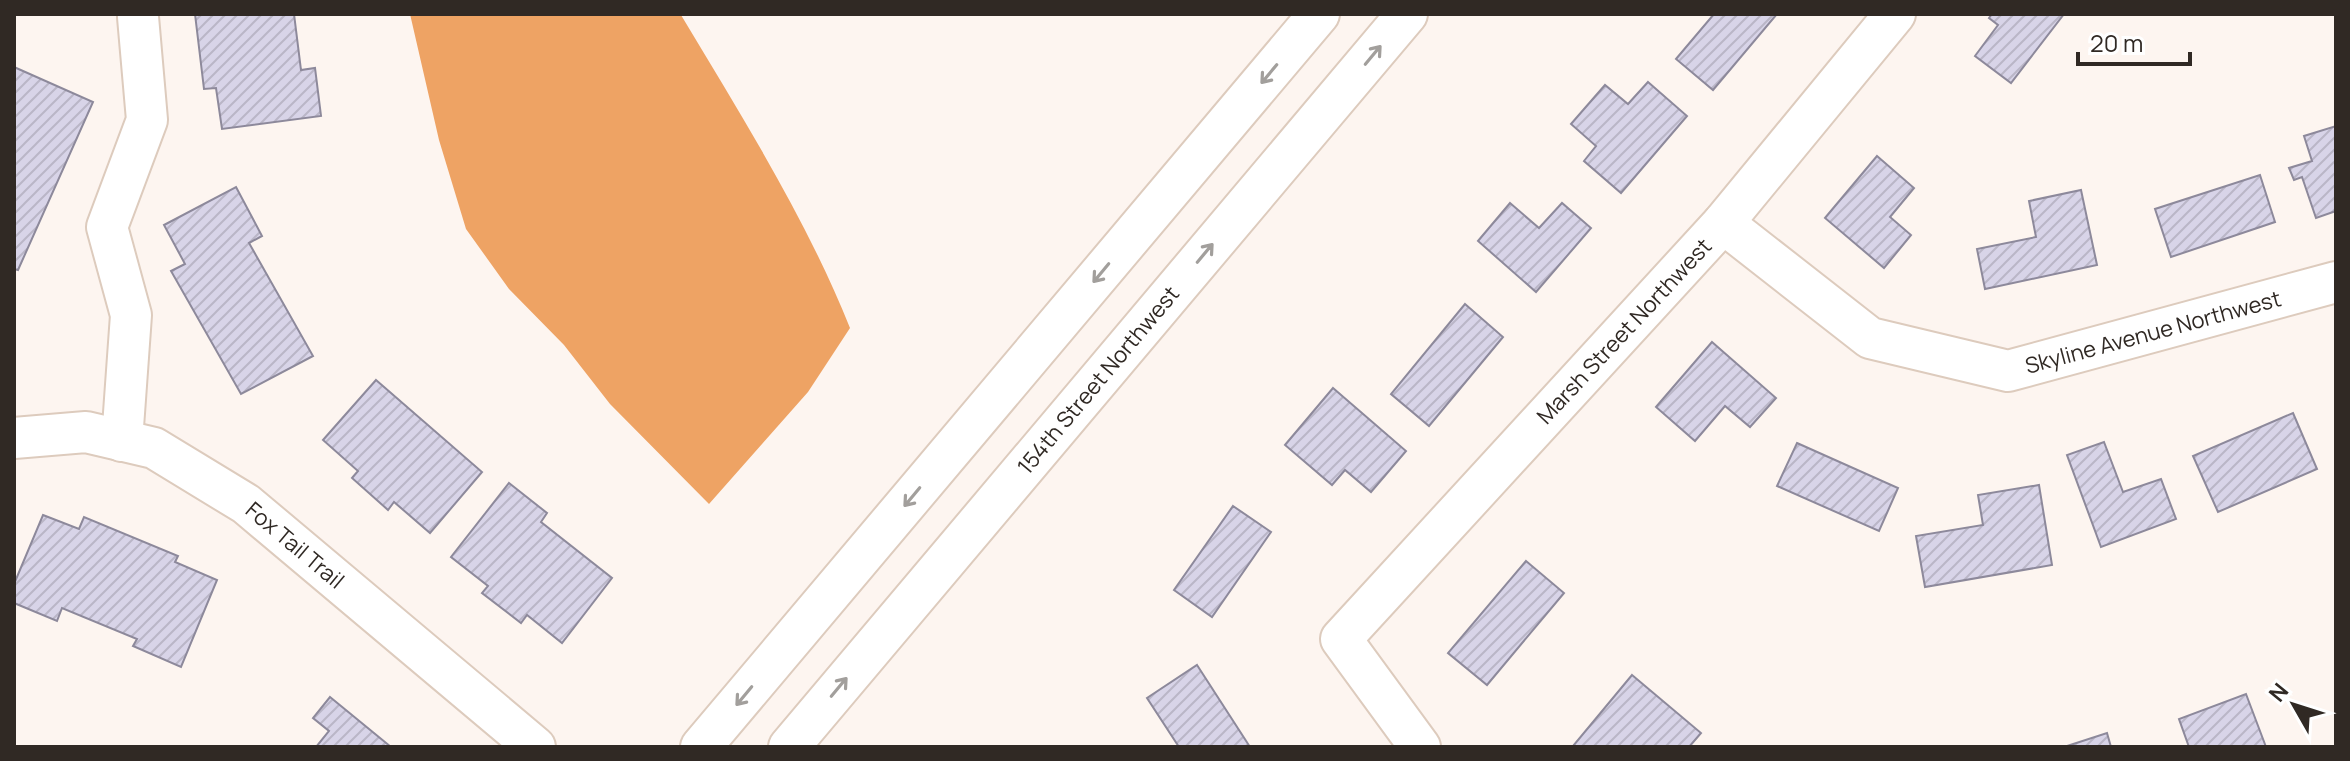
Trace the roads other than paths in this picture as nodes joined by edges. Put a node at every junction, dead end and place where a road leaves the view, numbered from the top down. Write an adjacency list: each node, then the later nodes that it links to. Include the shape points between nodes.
1 (1319, 14): 10 (street, one-way to 10)
2 (1407, 14): 11 (street, 154th Street Northwest, one-way to 2)
3 (1895, 14): 5 (street, Marsh Street Northwest)
4 (138, 17): 8 (street, via 147,120 107,227 131,315)
5 (1723, 223): 6 (street, Skyline Avenue Northwest, via 1870,338 2008,371); 12 (street, Marsh Street Northwest, via 1341,639)
6 (2336, 282)
7 (14, 438): 8 (street, Fox Tail Trail, via 86,432)
8 (122, 441): 9 (street, Fox Tail Trail, via 154,448 246,504)
9 (531, 746)
10 (701, 747)
11 (789, 747)
12 (1420, 747)

